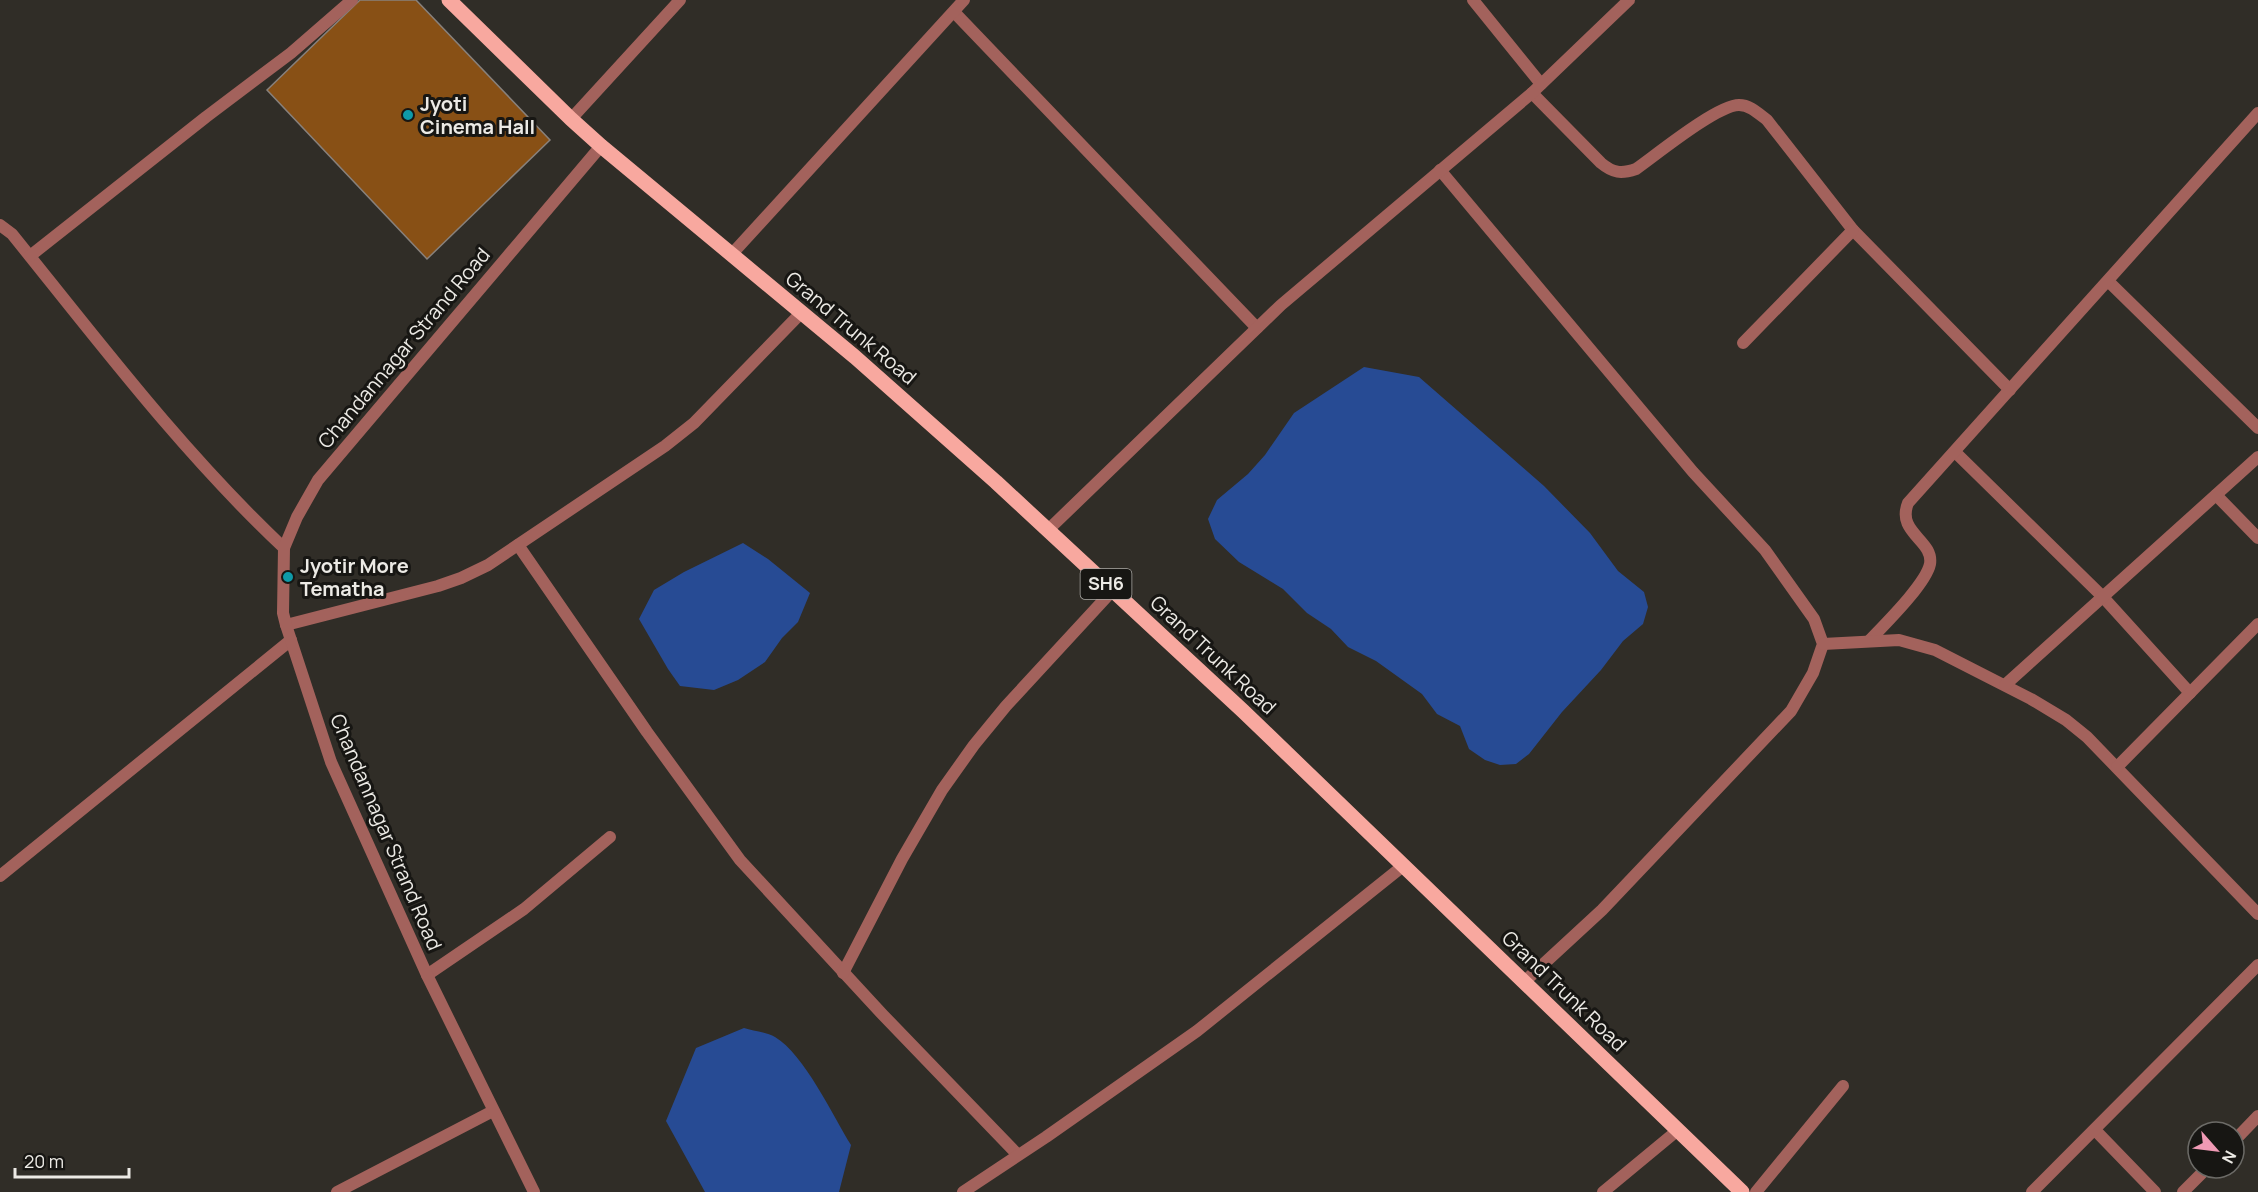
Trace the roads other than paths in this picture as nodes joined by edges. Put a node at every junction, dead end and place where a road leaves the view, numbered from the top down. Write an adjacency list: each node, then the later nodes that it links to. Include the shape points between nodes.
1 (352, 0): 17 (street, via 291,53)
2 (448, 0): 11 (main road, Grand Trunk Road / SH6)
3 (680, 0): 11 (street)
4 (964, 0): 7 (street)
5 (1473, 0): 8 (street)
6 (1629, 0): 8 (street)
7 (954, 12): 16 (street); 20 (street)
8 (1541, 84): 9 (street)
9 (1532, 93): 13 (street); 15 (street, via 1610,171 1622,173 1636,169 1721,109 1739,105 1752,108 1767,120)
10 (2258, 113): 18 (street)
11 (571, 119): 12 (main road, Grand Trunk Road / SH6)
12 (601, 146): 16 (main road, Grand Trunk Road / SH6); 30 (street, Chandannagar Strand Road, via 318,480)
13 (1440, 170): 20 (street); 37 (street, via 1693,472 1765,550 1814,619)
14 (1, 224): 17 (street)
15 (1853, 230): 21 (street); 22 (street)
16 (731, 255): 19 (main road, Grand Trunk Road / SH6)
17 (30, 256): 30 (street, via 151,406 245,512)
18 (2108, 281): 22 (street); 23 (street)
19 (801, 313): 27 (main road, Grand Trunk Road / SH6); 29 (street, via 686,429)
20 (1257, 328): 27 (street)
21 (1743, 343)
22 (2010, 390): 24 (street)
23 (2258, 428)
24 (1955, 452): 32 (street); 36 (street, via 1908,503 1904,514 1906,524 1928,553 1928,571)
25 (2258, 457): 26 (street)
26 (2216, 495): 28 (street); 32 (street)
27 (1048, 530): 31 (main road, Grand Trunk Road / SH6)
28 (2258, 538)
29 (518, 545): 34 (street, via 488,565 438,586); 46 (street, via 714,826)
30 (284, 548): 34 (street, Chandannagar Strand Road, via 282,613)
31 (1113, 590): 42 (main road, Grand Trunk Road / SH6); 46 (street, via 1006,706 942,790)
32 (2103, 597): 38 (street); 39 (street)
33 (2258, 624): 39 (street)
34 (286, 625): 35 (street, Chandannagar Strand Road)
35 (291, 640): 43 (street); 47 (street, Chandannagar Strand Road, via 331,762)
36 (1869, 641): 37 (street); 38 (street, via 1899,640 1935,650)
37 (1823, 644): 48 (street, via 1813,673 1791,711 1602,910)
38 (2005, 685): 40 (street, via 2066,720)
39 (2190, 693): 40 (street)
40 (2117, 767): 44 (street)
41 (610, 837): 47 (street, via 524,909)
42 (1402, 866): 48 (main road, Grand Trunk Road / SH6); 55 (street, via 1197,1031)
43 (0, 876)
44 (2258, 914)
45 (2258, 965): 53 (street)
46 (843, 973): 55 (street)
47 (427, 975): 50 (street, Chandannagar Strand Road)
48 (1524, 982): 52 (main road, Grand Trunk Road / SH6)
49 (1843, 1086): 62 (street)
50 (493, 1110): 57 (street); 58 (street, Chandannagar Strand Road)
51 (2257, 1119): 54 (street)
52 (1678, 1130): 60 (street); 61 (main road, Grand Trunk Road / SH6)
53 (2096, 1130): 63 (street); 64 (street)
54 (2246, 1130)
55 (1018, 1155): 59 (street)
56 (2195, 1180): 65 (street)
57 (338, 1192)
58 (534, 1192)
59 (963, 1192)
60 (1603, 1192)
61 (1742, 1192)
62 (1756, 1192)
63 (2032, 1192)
64 (2155, 1192)
65 (2183, 1192)

